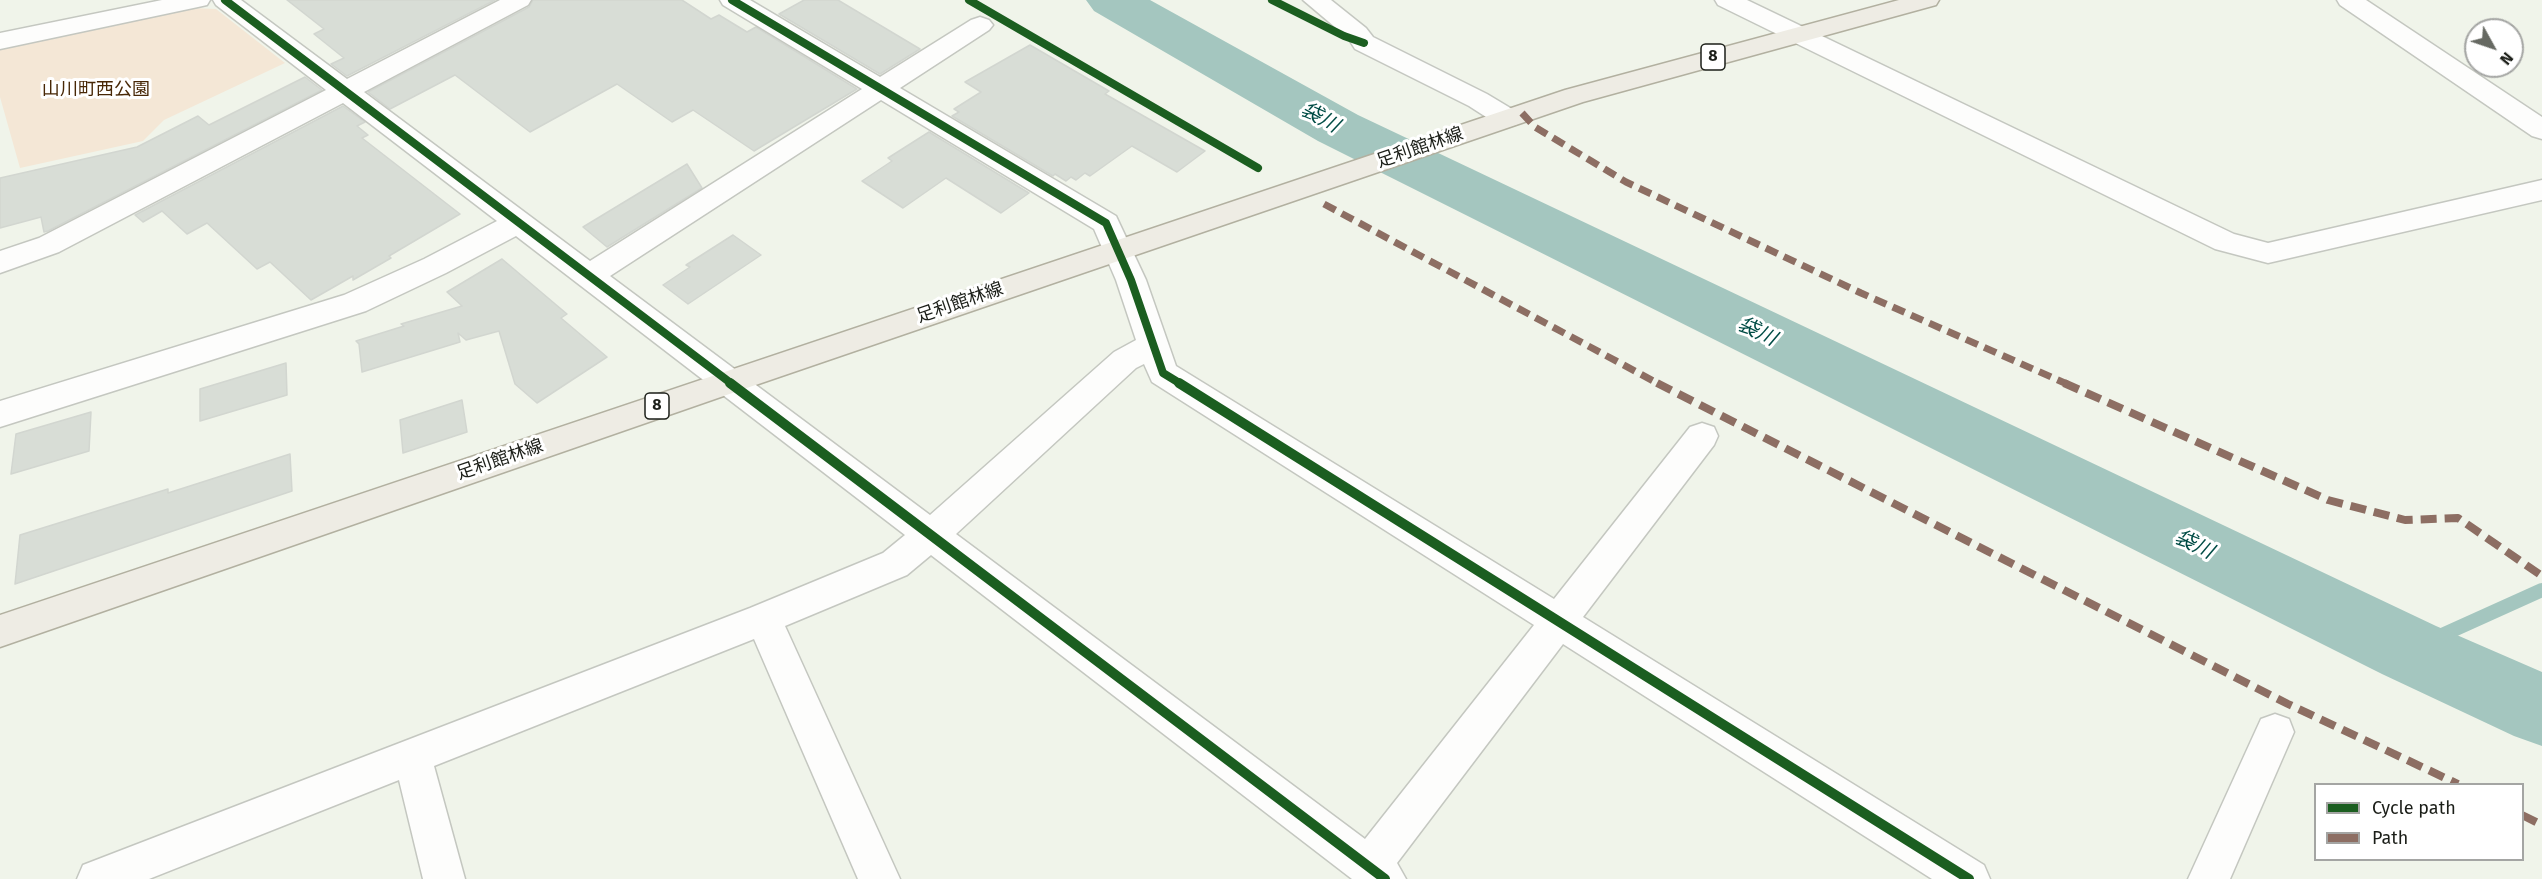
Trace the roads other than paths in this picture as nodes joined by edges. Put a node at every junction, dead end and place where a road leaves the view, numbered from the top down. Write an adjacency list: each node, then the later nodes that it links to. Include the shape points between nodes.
1 (198, 0): 11 (street)
2 (225, 0): 13 (street)
3 (519, 0): 13 (street)
4 (732, 0): 12 (street)
5 (1315, 0): 14 (street, via 1357,33 1364,44 1478,100)
6 (1727, 0): 10 (street)
7 (1927, 0): 10 (main road, 足利館林線 / 8)
8 (2349, 0): 15 (street)
9 (980, 26): 12 (street)
10 (1796, 34): 14 (main road, 足利館林線 / 8); 16 (street, via 2225,242 2268,253)
11 (0, 41)
12 (880, 87): 18 (street, via 1106,223); 20 (street)
13 (344, 91): 17 (street); 19 (street, via 49,245)
14 (1504, 119): 18 (main road, 足利館林線 / 8)
15 (2542, 130)
16 (2542, 190)
17 (518, 223): 20 (street); 23 (street, via 355,303)
18 (1118, 249): 21 (street); 22 (main road, 足利館林線 / 8)
19 (0, 262)
20 (588, 276): 22 (street)
21 (1154, 345): 25 (street, via 1125,360); 27 (street, via 1163,373)
22 (727, 382): 25 (street); 28 (main road, 足利館林線 / 8)
23 (0, 414)
24 (1702, 436): 27 (street)
25 (930, 536): 26 (street, via 895,564); 31 (street)
26 (763, 619): 30 (street); 34 (street)
27 (1560, 620): 31 (street); 35 (street)
28 (0, 631)
29 (2275, 732): 36 (street)
30 (412, 756): 32 (street); 33 (street)
31 (1377, 873)
32 (98, 879)
33 (444, 879)
34 (879, 879)
35 (1969, 879)
36 (2210, 879)

